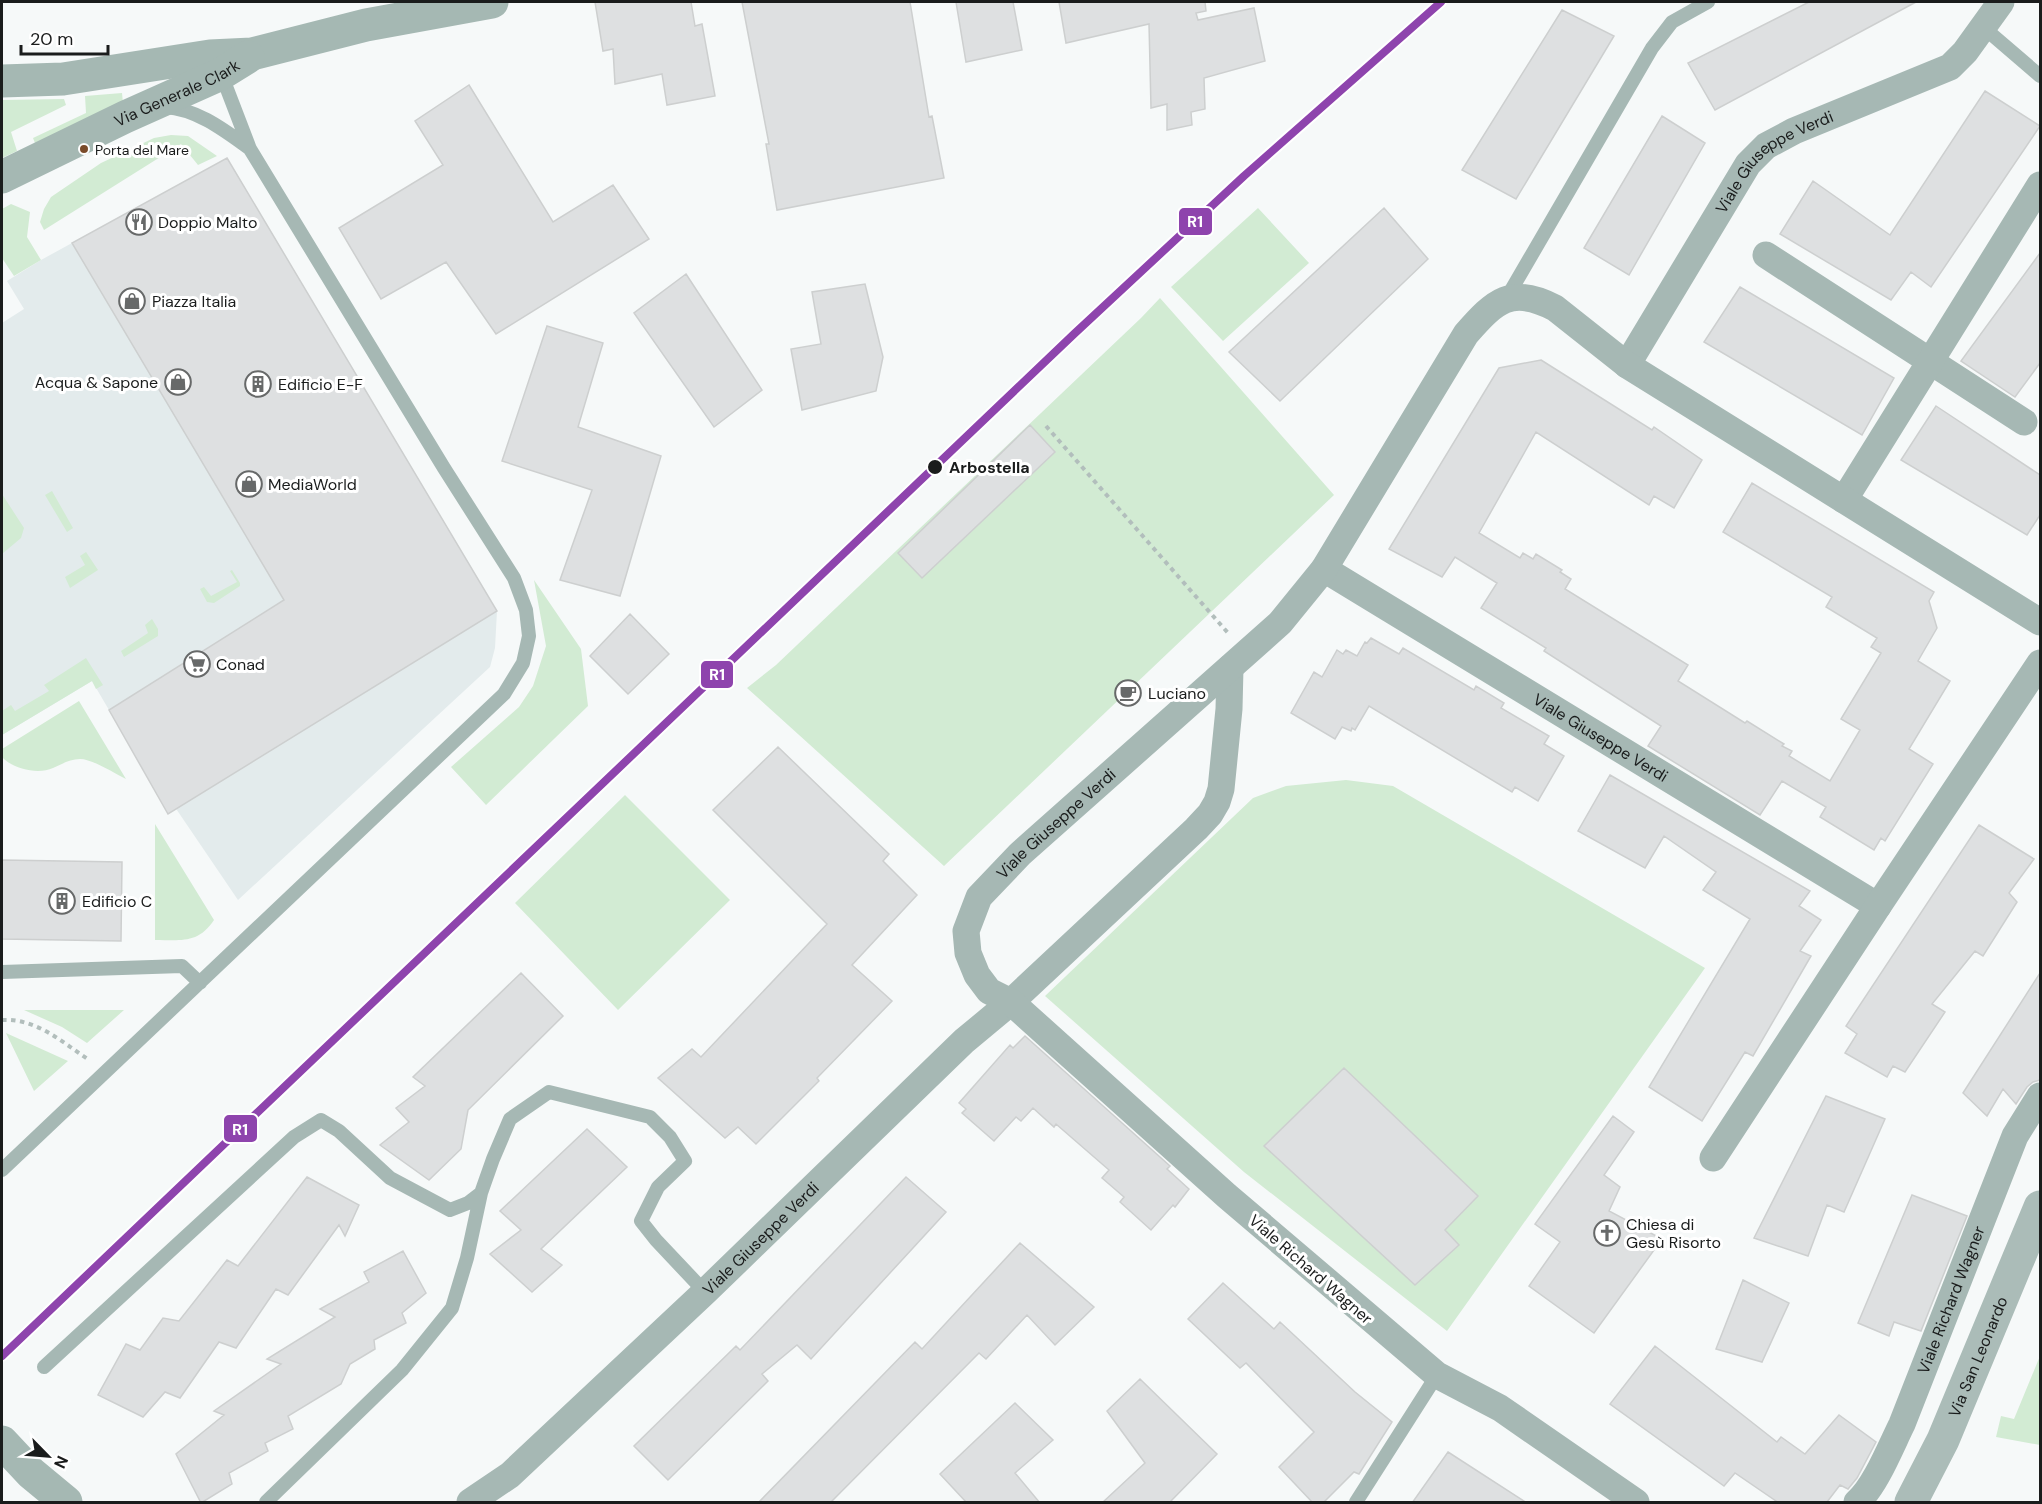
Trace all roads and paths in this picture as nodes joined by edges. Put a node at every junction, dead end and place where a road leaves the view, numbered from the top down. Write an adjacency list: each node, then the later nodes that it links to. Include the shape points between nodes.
1 (492, 2): 5 (main road, Via Generale Clark, via 366,25)
2 (1708, 2): 13 (lane, Viale Giuseppe Verdi, via 1672,22 1652,48)
3 (2001, 2): 4 (street, Viale Giuseppe Verdi)
4 (1983, 27): 6 (lane); 15 (street, Viale Giuseppe Verdi, via 1950,68 1766,146 1742,172)
5 (209, 66): 7 (main road, Via Generale Clark); 8 (main road, Via Generale Clark); 9 (lane, via 227,89)
6 (2040, 76)
7 (2, 81)
8 (148, 108): 9 (lane, via 168,106 190,113 216,124); 10 (main road, Via Generale Clark)
9 (250, 149): 25 (lane, via 514,578 529,636 523,663 504,694)
10 (2, 177)
11 (2040, 185): 14 (street)
12 (1766, 255): 14 (street)
13 (1506, 299): 15 (street, via 1532,299 1556,308); 19 (street, Viale Giuseppe Verdi, via 1493,304 1466,334)
14 (1930, 362): 16 (street); 18 (street)
15 (1627, 365): 18 (street)
16 (2024, 422)
17 (1046, 426): 21 (path)
18 (1844, 500): 20 (street)
19 (1324, 569): 21 (street, Viale Giuseppe Verdi, via 1280,623); 23 (street, Viale Giuseppe Verdi)
20 (2040, 622)
21 (1238, 661): 26 (street, Viale Giuseppe Verdi, via 1223,772 1217,802 1210,814); 26 (street, Viale Giuseppe Verdi, via 1020,854 979,897 966,931 968,953 989,991)
22 (2040, 663): 23 (street)
23 (1878, 906): 30 (street)
24 (2, 972): 25 (lane, via 182,966)
25 (200, 983): 28 (lane)
26 (1011, 1002): 34 (street, Viale Giuseppe Verdi, via 964,1041); 36 (street, Viale Richard Wagner, via 1261,1226)
27 (2, 1020): 28 (path, via 40,1027)
28 (106, 1071): 31 (lane)
29 (2040, 1096): 39 (street, Viale Richard Wagner, via 2015,1136 1906,1413)
30 (1713, 1158)
31 (2, 1170)
32 (481, 1193): 34 (lane, via 510,1119 549,1092 650,1117 670,1137 685,1161 657,1187 641,1221); 35 (lane, via 450,1210 390,1179 339,1131 321,1120 294,1137); 41 (lane, via 452,1308 402,1370)
33 (2040, 1207): 46 (main road, Via San Leonardo, via 1943,1440)
34 (705, 1292): 38 (street, Viale Giuseppe Verdi)
35 (44, 1367)
36 (1437, 1376): 44 (lane); 45 (street, Viale Richard Wagner, via 1500,1408)
37 (2, 1442): 40 (main road)
38 (510, 1475): 42 (street, Viale Giuseppe Verdi); 43 (street, Viale Giuseppe Verdi)
39 (1860, 1500)
40 (66, 1503)
41 (266, 1503)
42 (470, 1503)
43 (492, 1503)
44 (1356, 1503)
45 (1636, 1503)
46 (1911, 1503)

